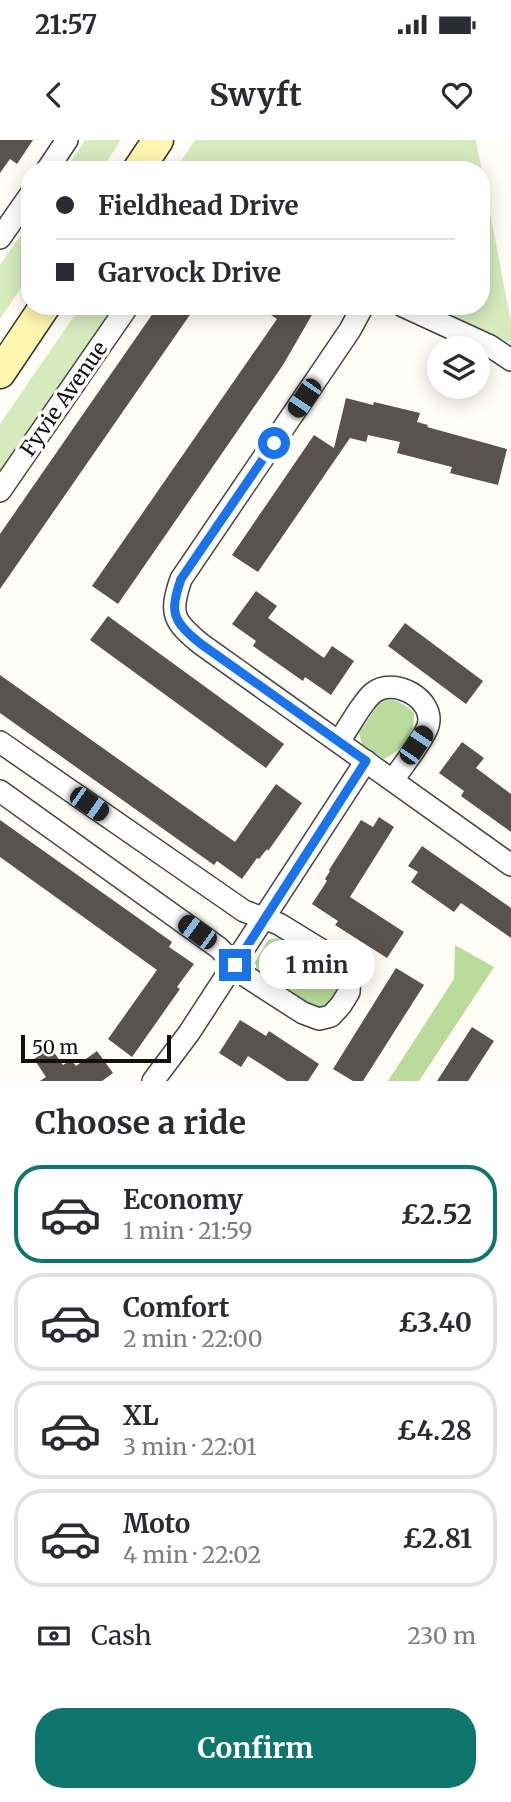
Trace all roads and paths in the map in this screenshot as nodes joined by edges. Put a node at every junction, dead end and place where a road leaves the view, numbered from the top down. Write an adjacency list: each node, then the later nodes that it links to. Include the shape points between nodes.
1 (67, 140): 3 (street)
2 (158, 140): 4 (main road)
3 (53, 161)
4 (144, 161)
5 (21, 208): 6 (street)
6 (0, 238)
7 (39, 315): 12 (main road)
8 (122, 315): 13 (street, Fyvie Avenue)
9 (358, 315): 14 (street, via 181,579 174,602 181,628)
10 (423, 315): 11 (street)
11 (511, 360)
12 (0, 373)
13 (0, 491)
14 (340, 741): 16 (street); 17 (street, via 372,693 384,686 414,695 423,703 428,727)
15 (0, 743): 20 (street, via 244,911)
16 (366, 761): 17 (street); 20 (street)
17 (393, 780): 19 (street)
18 (0, 791): 21 (street, via 219,948)
19 (511, 865)
20 (263, 918): 21 (street); 21 (street, via 344,964 350,976 349,992 331,1016 319,1019 281,999)
21 (235, 965): 22 (street)
22 (153, 1081)

